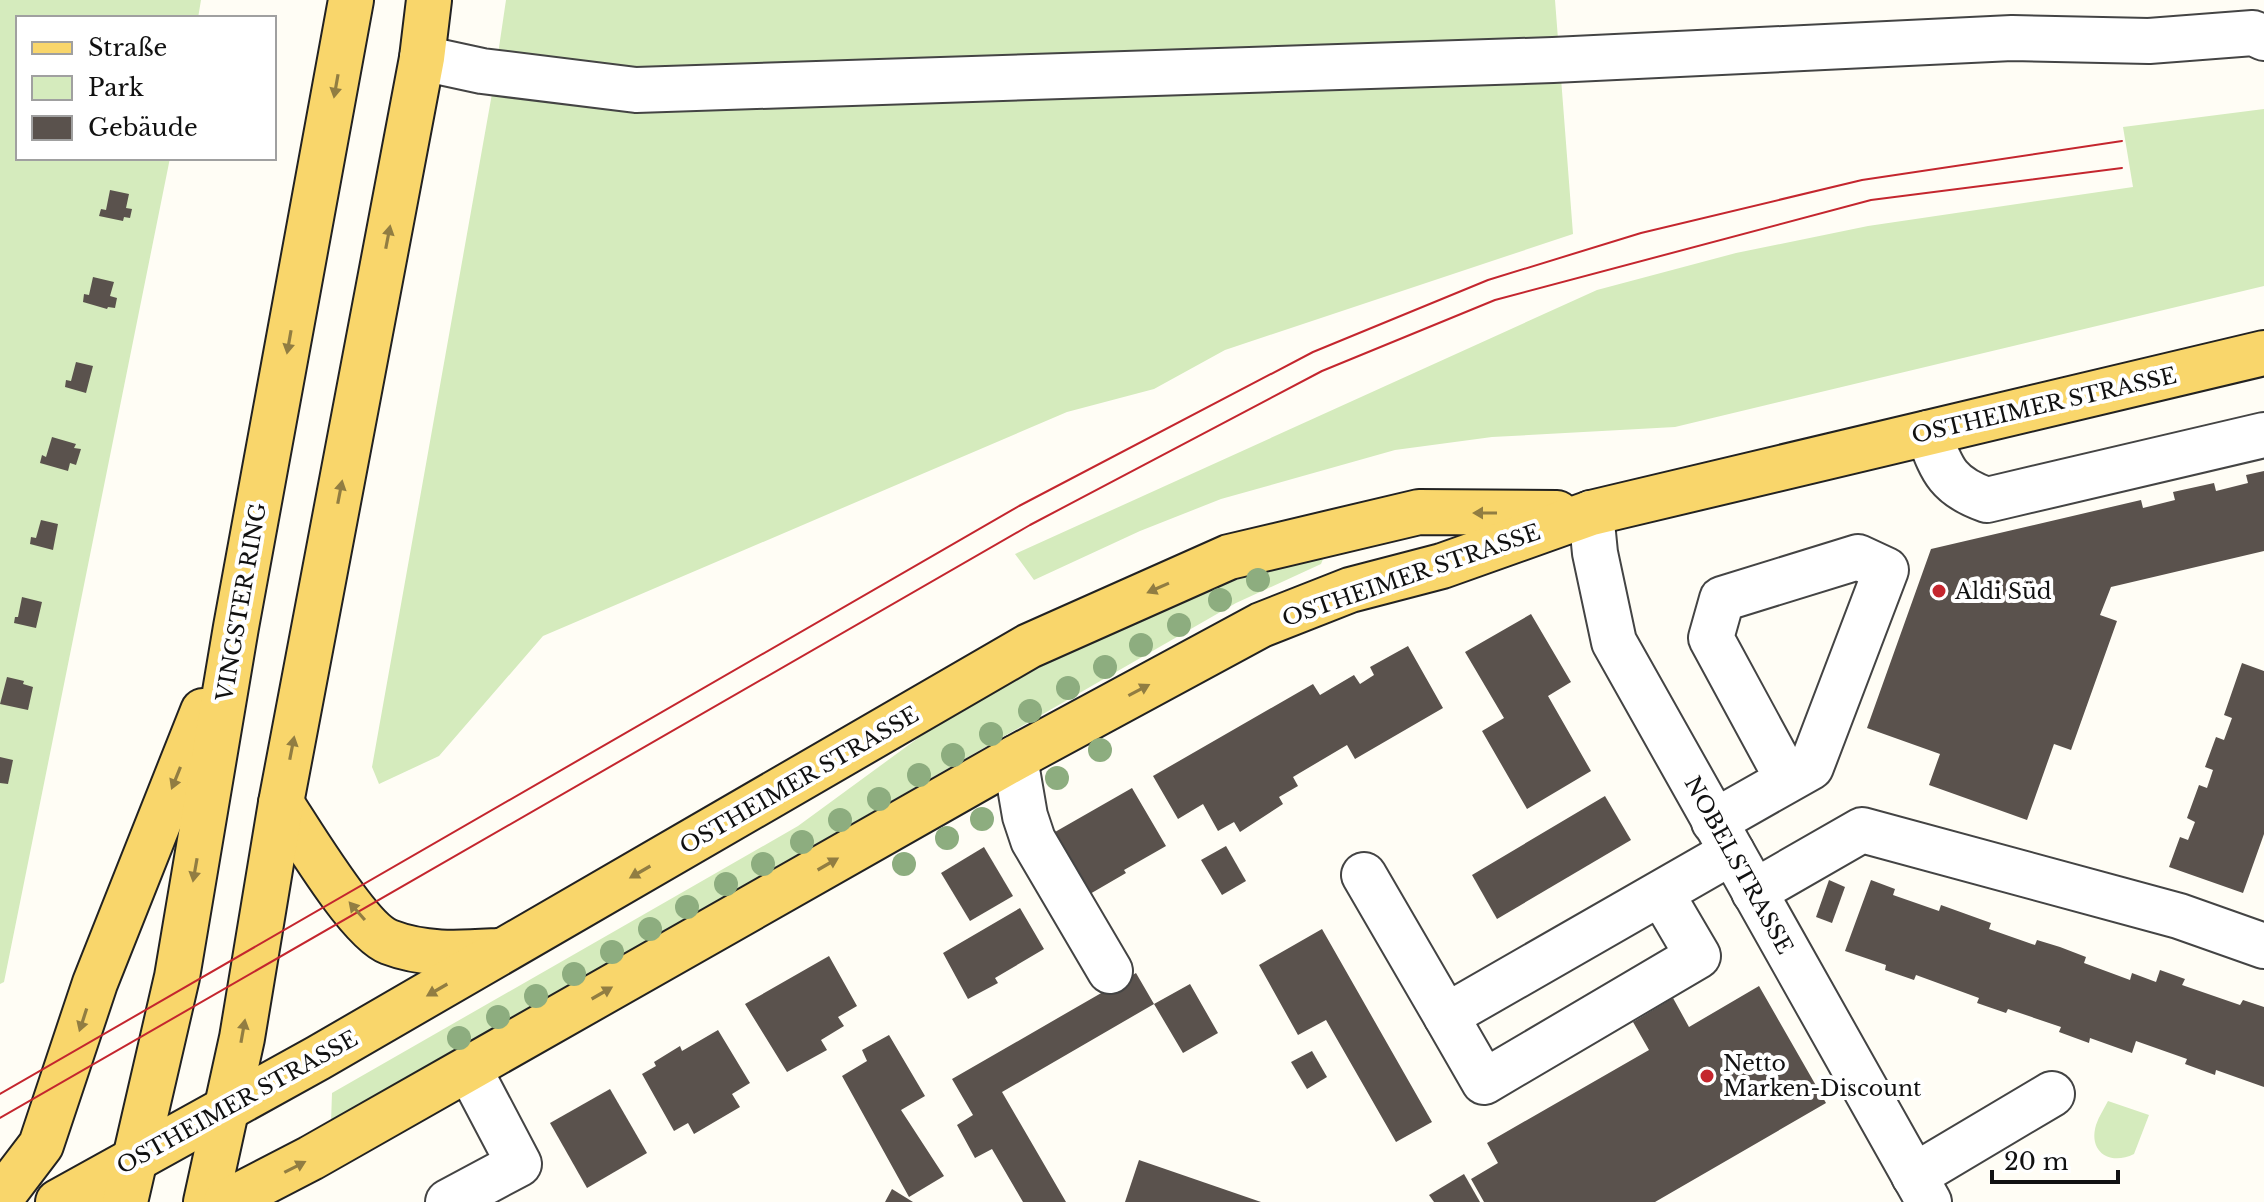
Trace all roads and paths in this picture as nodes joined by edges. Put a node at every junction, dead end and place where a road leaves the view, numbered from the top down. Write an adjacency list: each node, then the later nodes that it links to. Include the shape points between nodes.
1 (351, 0): 11 (main road, VINGSTER RING, one-way to 11)
2 (429, 0): 4 (main road)
3 (2264, 38): 4 (street, via 2253,33 2149,41 2012,38 1553,60 636,90)
4 (422, 58): 14 (main road, one-way to 4)
5 (2264, 353): 6 (main road, OSTHEIMER STRASSE)
6 (1928, 433): 7 (street, via 1943,473 1964,492 1987,500); 8 (main road, OSTHEIMER STRASSE)
7 (2264, 435)
8 (1591, 513): 9 (main road, OSTHEIMER STRASSE, one-way to 9, via 1419,512); 10 (main road, OSTHEIMER STRASSE, via 1442,566); 15 (street, NOBELSTRASSE, via 1614,642)
9 (1331, 533): 10 (main road, via 1343,556); 20 (main road, OSTHEIMER STRASSE, one-way to 20, via 1229,557 1029,646)
10 (1331, 598): 12 (main road, OSTHEIMER STRASSE, one-way to 10, via 1261,625)
11 (236, 627): 26 (main road, VINGSTER RING, one-way to 26, via 177,977); 28 (main road, one-way to 28, via 95,983 41,1145)
12 (1015, 758): 21 (street, via 1033,840); 23 (main road, OSTHEIMER STRASSE, one-way to 12)
13 (1788, 780): 13 (street, via 1811,767 1886,570 1858,557 1722,599 1711,638); 15 (street)
14 (281, 803): 20 (main road, one-way to 14, via 441,954 387,942 332,880); 25 (main road, one-way to 14)
15 (1723, 837): 17 (street, NOBELSTRASSE); 18 (street)
16 (1364, 875): 22 (street)
17 (1754, 892): 19 (street, via 1862,830 2179,916); 27 (street, NOBELSTRASSE)
18 (1661, 893): 22 (street); 22 (street, via 1698,956 1484,1082)
19 (2264, 946)
20 (505, 950): 25 (main road, OSTHEIMER STRASSE, one-way to 25)
21 (1110, 971)
22 (1446, 1016)
23 (469, 1069): 32 (main road, OSTHEIMER STRASSE, one-way to 23); 33 (street, via 519,1164)
24 (2052, 1094): 27 (street)
25 (228, 1108): 26 (main road, OSTHEIMER STRASSE); 31 (main road)
26 (134, 1160): 29 (main road, OSTHEIMER STRASSE); 30 (main road, VINGSTER RING)
27 (1922, 1189)
28 (0, 1199)
29 (58, 1202)
30 (125, 1202)
31 (206, 1202)
32 (226, 1202)
33 (448, 1202)

